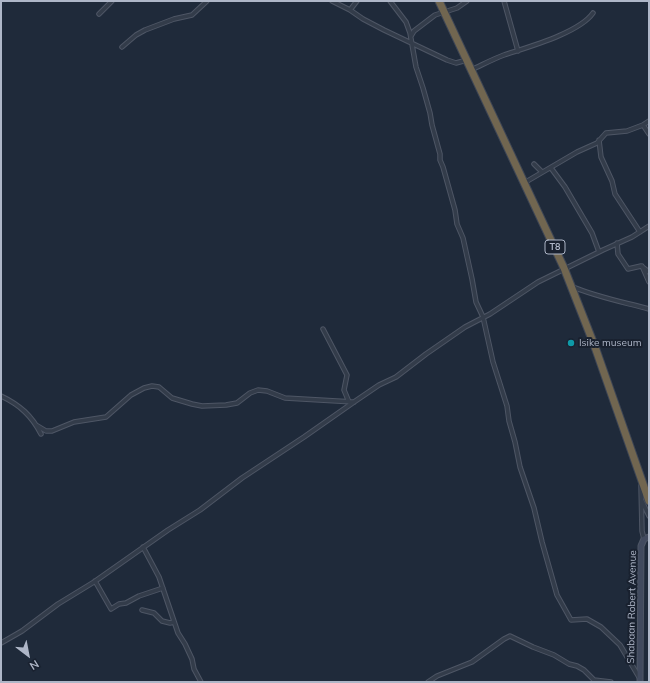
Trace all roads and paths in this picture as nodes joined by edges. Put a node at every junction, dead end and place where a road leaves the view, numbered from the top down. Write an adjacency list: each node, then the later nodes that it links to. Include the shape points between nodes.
1 (112, 1): 12 (street)
2 (207, 1): 15 (street, via 192,15 145,30)
3 (332, 1): 9 (street)
4 (358, 1): 9 (street)
5 (390, 1): 13 (street, via 406,22)
6 (439, 1): 10 (highway, T8)
7 (467, 1): 10 (street, via 457,8)
8 (504, 1): 16 (street)
9 (350, 10): 14 (street)
10 (444, 12): 13 (street, via 414,31); 17 (highway, T8)
11 (593, 13): 16 (street, via 576,28)
12 (99, 14)
13 (411, 37): 14 (street)
14 (411, 42): 17 (street, via 452,62 460,63); 37 (street, via 457,224 463,238 476,302)
15 (122, 47)
16 (518, 51): 18 (street)
17 (467, 60): 18 (highway, T8)
18 (471, 70): 26 (highway, T8)
19 (649, 121): 20 (street)
20 (643, 125): 21 (street); 22 (street, via 627,131 606,134)
21 (649, 134)
22 (599, 140): 24 (street); 28 (street, via 601,157 615,194)
23 (534, 164): 25 (street)
24 (551, 168): 25 (street); 30 (street, via 592,233)
25 (542, 172): 26 (street)
26 (524, 183): 32 (highway, T8)
27 (649, 226): 28 (street)
28 (640, 232): 29 (street)
29 (617, 243): 30 (street); 31 (street, via 618,254 628,269)
30 (599, 252): 32 (street)
31 (641, 266): 33 (street); 34 (street)
32 (564, 268): 35 (highway, T8); 37 (street)
33 (649, 272)
34 (649, 282)
35 (572, 286): 36 (street); 43 (highway, T8)
36 (649, 309)
37 (483, 317): 40 (street, via 393,379); 54 (street, via 492,362 507,406 520,467 534,508 557,595 570,620 587,619 618,642)
38 (323, 329): 40 (street, via 347,375 344,390)
39 (1, 396): 41 (street, via 20,406)
40 (352, 402): 41 (street, via 286,398 258,390 237,402 202,406 172,398 159,387 152,386 131,395 106,417 74,422 52,431 46,431); 48 (street, via 200,510)
41 (36, 425): 42 (street)
42 (41, 434)
43 (642, 481): 44 (street); 45 (highway, T8)
44 (641, 500): 46 (street); 47 (street, via 642,531)
45 (649, 501)
46 (649, 516)
47 (646, 538): 54 (street, Shabaan Robert Avenue, via 641,546)
48 (143, 547): 49 (street); 50 (street)
49 (95, 581): 50 (street, via 111,609); 53 (street)
50 (163, 588): 52 (street)
51 (142, 610): 52 (street, via 154,613 163,621)
52 (174, 622): 55 (street)
53 (1, 643)
54 (640, 680)
55 (201, 682)
56 (428, 682): 57 (street, via 472,662 510,636 577,666 594,680)
57 (611, 682)

